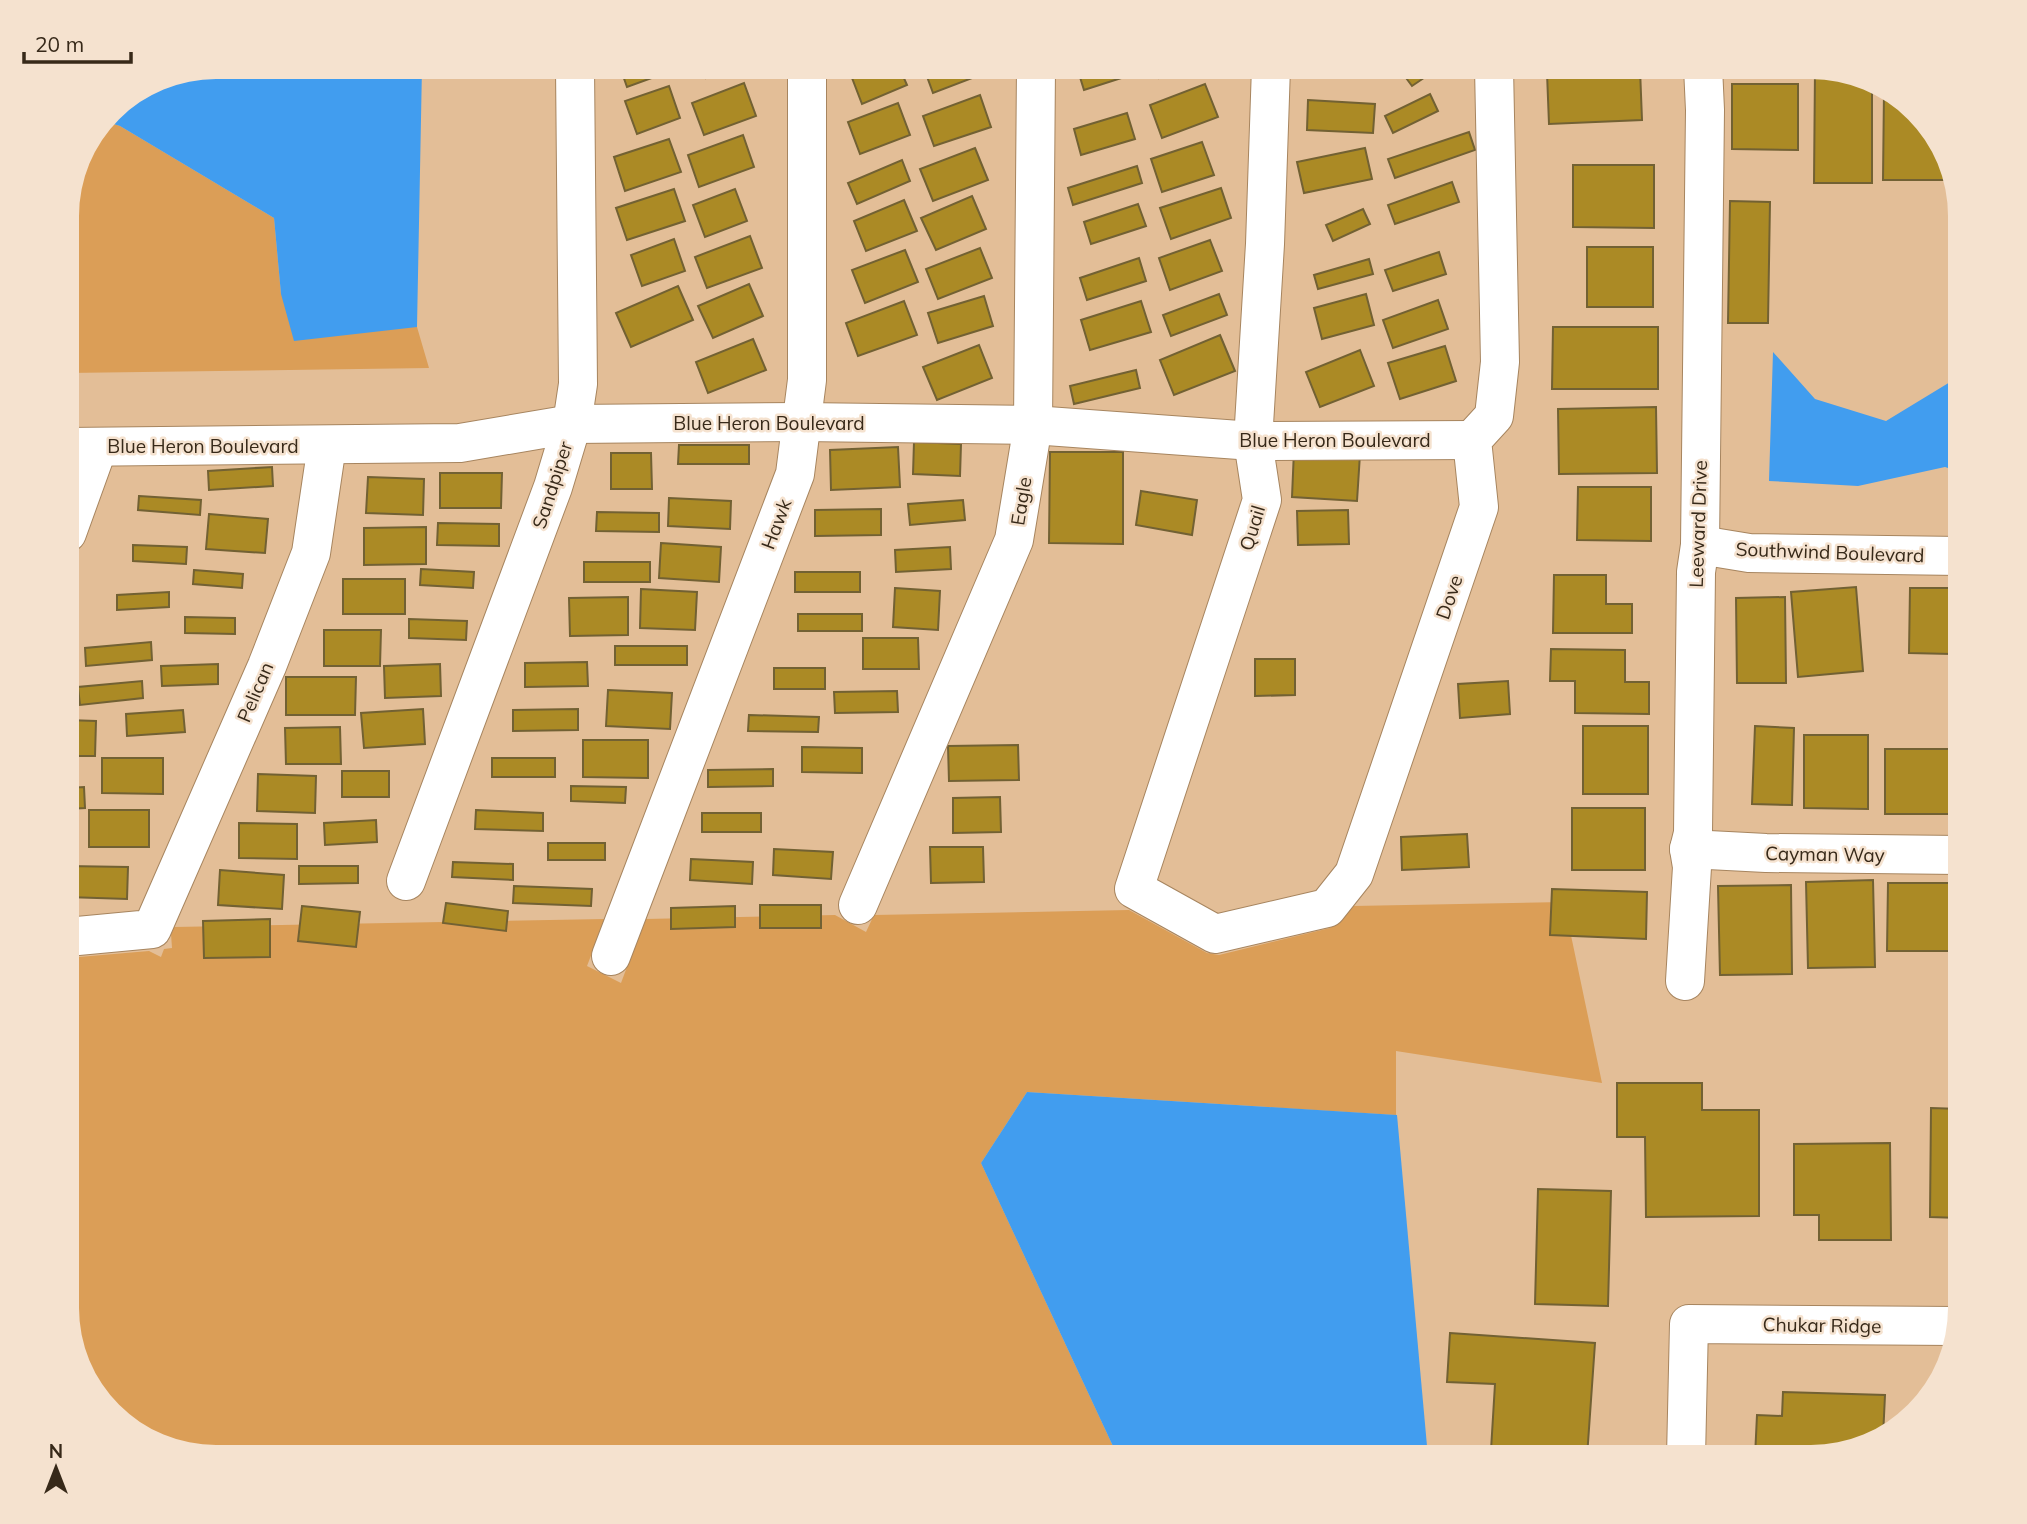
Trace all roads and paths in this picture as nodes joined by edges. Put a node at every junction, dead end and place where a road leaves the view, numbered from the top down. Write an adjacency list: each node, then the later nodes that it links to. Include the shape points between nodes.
1 (575, 79): 8 (street, Sandpiper, via 578,384)
2 (807, 79): 7 (street, Hawk, via 807,380)
3 (1036, 79): 9 (street, Eagle)
4 (1270, 79): 11 (street, Quail)
5 (1494, 79): 10 (street, via 1500,362 1494,416)
6 (1704, 79): 14 (street, Leeward Drive)
7 (802, 422): 8 (street, Blue Heron Boulevard); 9 (street, Blue Heron Boulevard); 22 (street, Hawk, via 795,474)
8 (572, 424): 12 (street, Blue Heron Boulevard, via 460,443); 18 (street, Sandpiper, via 553,487)
9 (1033, 425): 11 (street, Blue Heron Boulevard); 20 (street, Eagle, via 1014,540)
10 (1472, 440): 11 (street, Blue Heron Boulevard); 19 (street, Dove, via 1479,508 1354,874 1327,908 1215,934)
11 (1253, 441): 19 (street, Quail, via 1262,500)
12 (327, 445): 13 (street, Blue Heron Boulevard); 21 (street, Pelican, via 311,554 152,929)
13 (82, 447)
14 (1700, 545): 15 (street, Southwind Boulevard, via 1749,553); 16 (street, Leeward Drive)
15 (1948, 556)
16 (1689, 849): 17 (street, Cayman Way); 23 (street, Leeward Drive, via 1692,867)
17 (1948, 855)
18 (406, 881)
19 (1133, 889)
20 (858, 905)
21 (79, 936)
22 (611, 956)
23 (1685, 981)
24 (1947, 1326): 25 (street, Chukar Ridge, via 1689,1324)
25 (1686, 1445)

